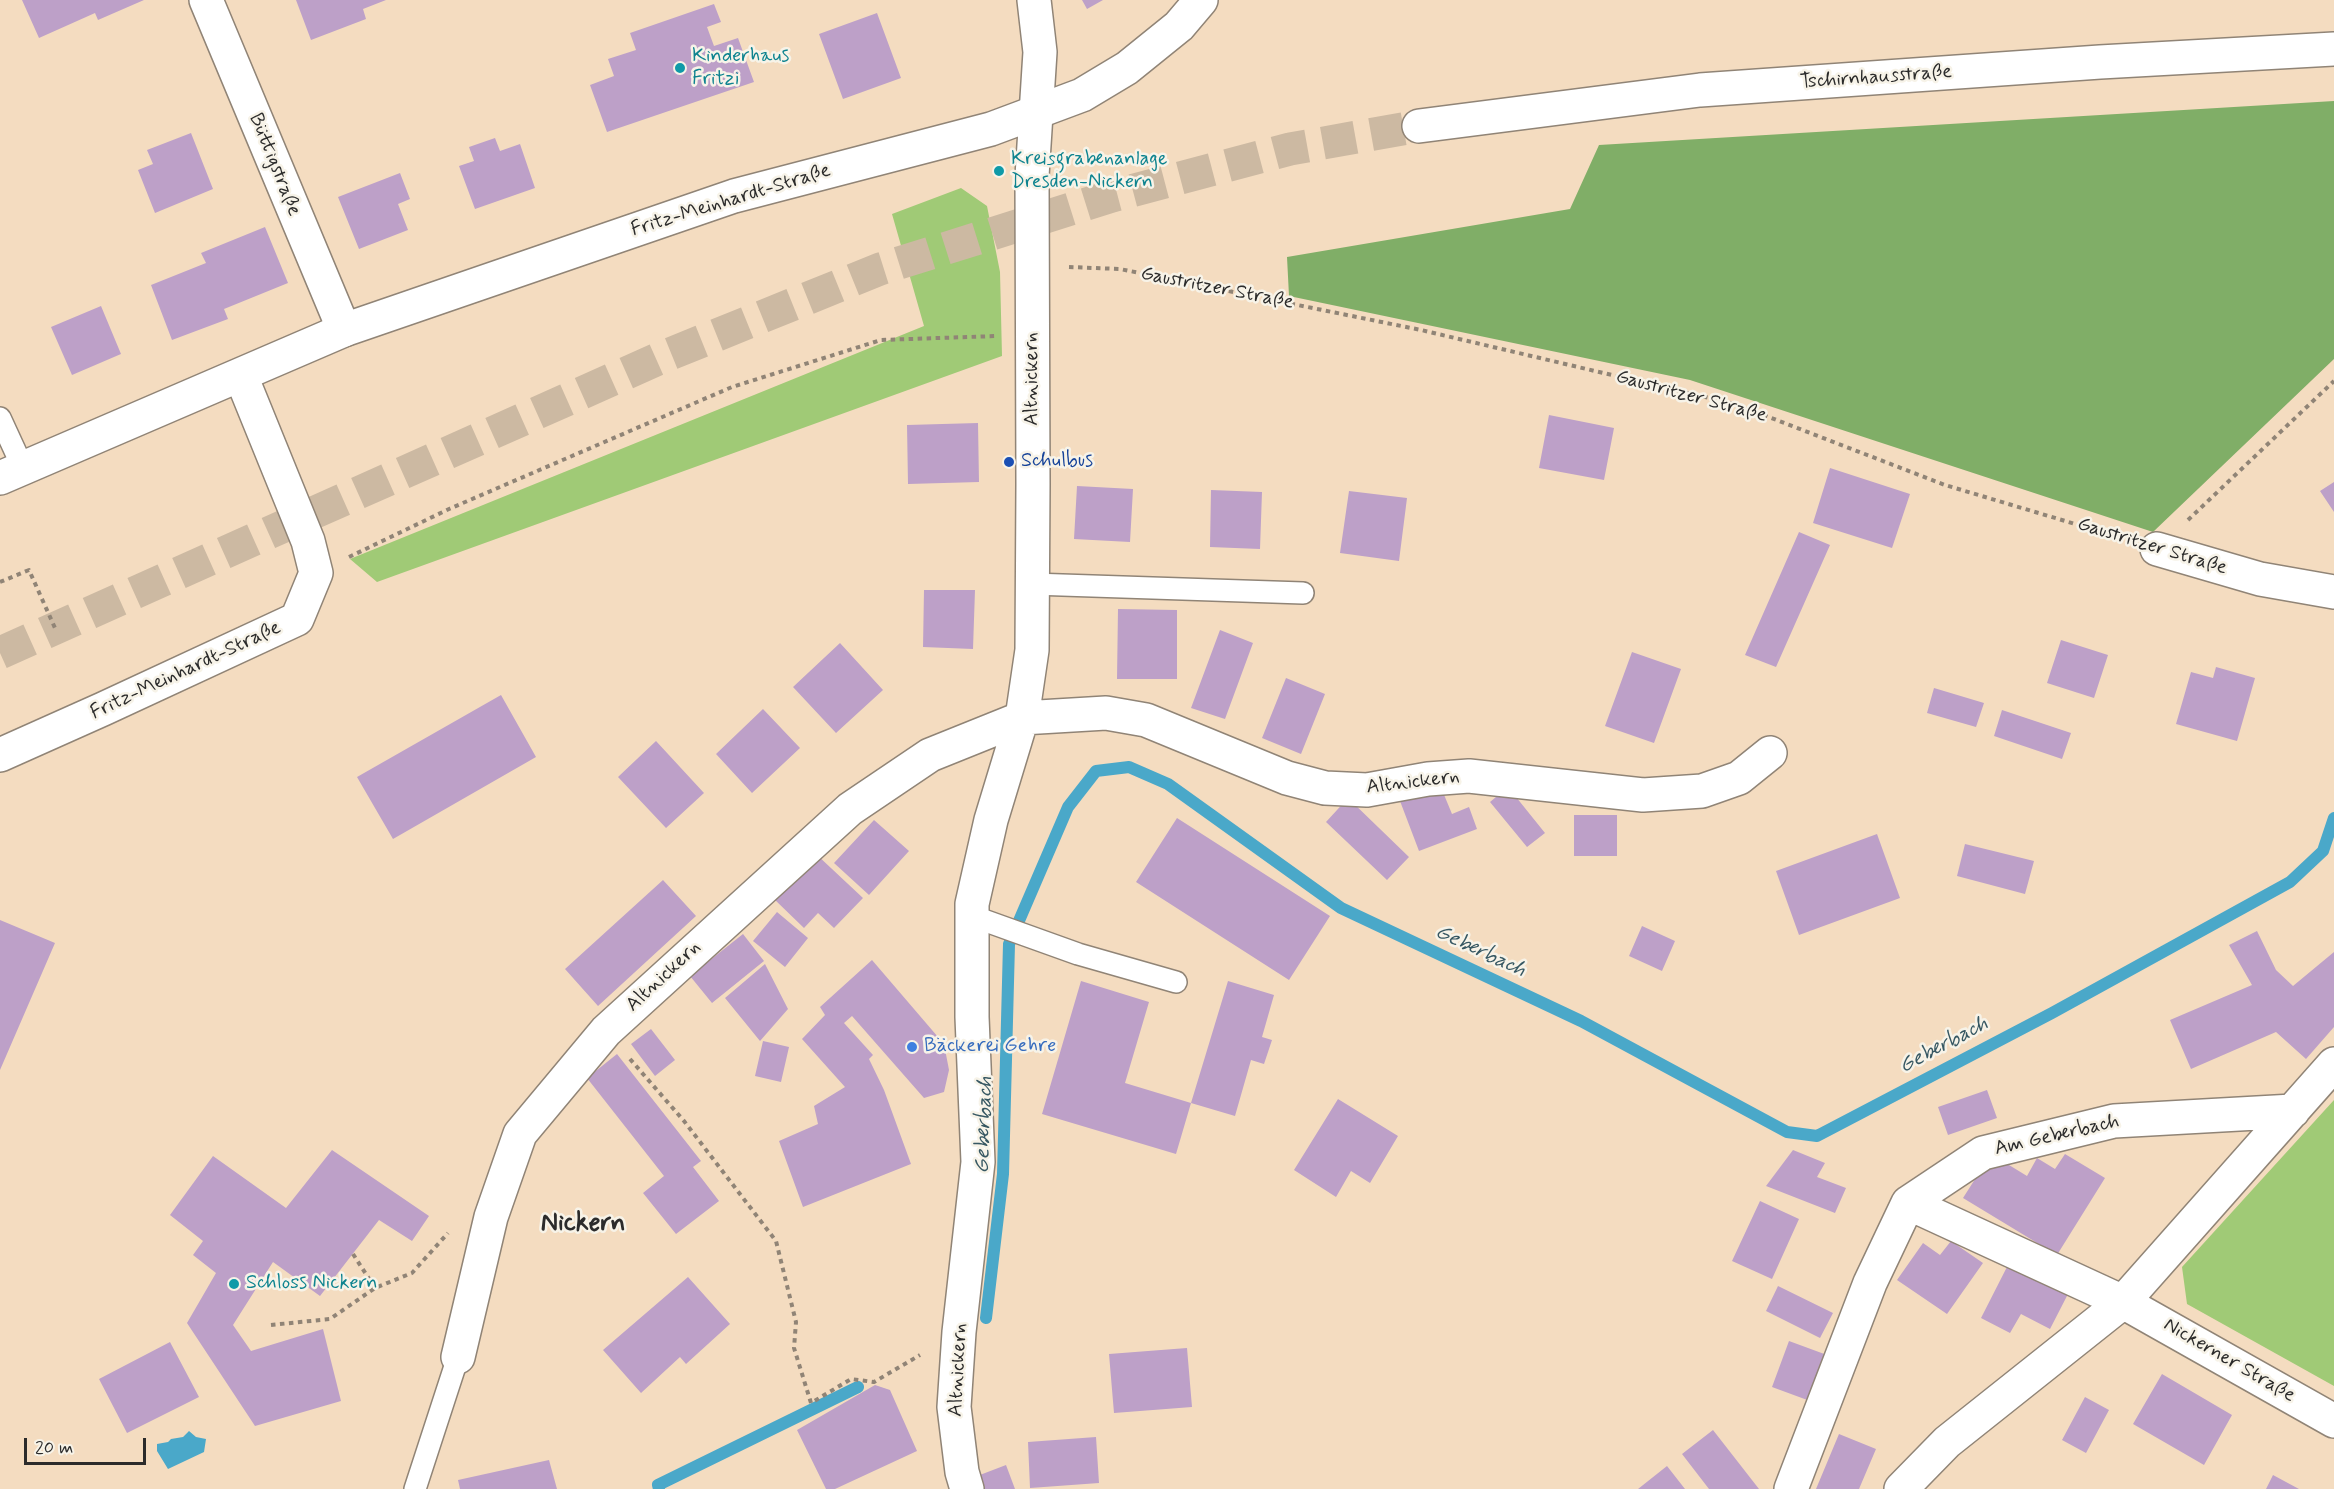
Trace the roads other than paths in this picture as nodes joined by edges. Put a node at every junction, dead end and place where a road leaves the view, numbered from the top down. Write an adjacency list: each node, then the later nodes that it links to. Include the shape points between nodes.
1 (206, 0): 7 (street, Büttigstraße)
2 (1034, 0): 5 (street, Altnickern, via 1040,52)
3 (1201, 0): 5 (street, Fritz-Meinhardt-Straße, via 1179,26 1127,68 1083,95)
4 (2334, 49): 6 (street, Tschirnhausstraße, via 1700,90)
5 (1036, 112): 7 (street, Fritz-Meinhardt-Straße, via 992,129 734,196); 12 (street, Altnickern, via 1032,176)
6 (1419, 126)
7 (344, 330): 8 (street, Fritz-Meinhardt-Straße)
8 (241, 376): 10 (street, Fritz-Meinhardt-Straße); 17 (street, Fritz-Meinhardt-Straße, via 308,540 316,573 297,619)
9 (0, 418): 10 (lane)
10 (12, 473)
11 (2157, 549): 13 (street, Gaustritzer Straße, via 2260,579)
12 (1032, 584): 14 (lane); 15 (street, Altnickern, via 1032,650)
13 (2334, 592)
14 (1303, 593)
15 (1022, 718): 16 (street, Altnickern, via 1106,713 1146,720 1287,778 1325,788 1367,790 1469,776 1644,795 1702,791 1739,778); 18 (street, Altnickern, via 991,820); 24 (street, Altnickern, via 930,755 850,809 606,1031 520,1134 490,1217)
16 (1770, 753)
17 (0, 755)
18 (972, 916): 19 (lane, via 1078,954); 27 (street, Altnickern, via 978,1162 954,1407)
19 (1176, 982)
20 (2334, 1064): 21 (street)
21 (2293, 1111): 22 (street, Am Geberbach, via 2114,1121 1983,1153); 23 (street)
22 (1908, 1203): 23 (street); 28 (street, via 1870,1283)
23 (2124, 1302): 25 (street, Nickerner Straße); 29 (street, via 1947,1442)
24 (458, 1357): 26 (lane)
25 (2334, 1421)
26 (415, 1489)
27 (967, 1489)
28 (1791, 1489)
29 (1901, 1489)

